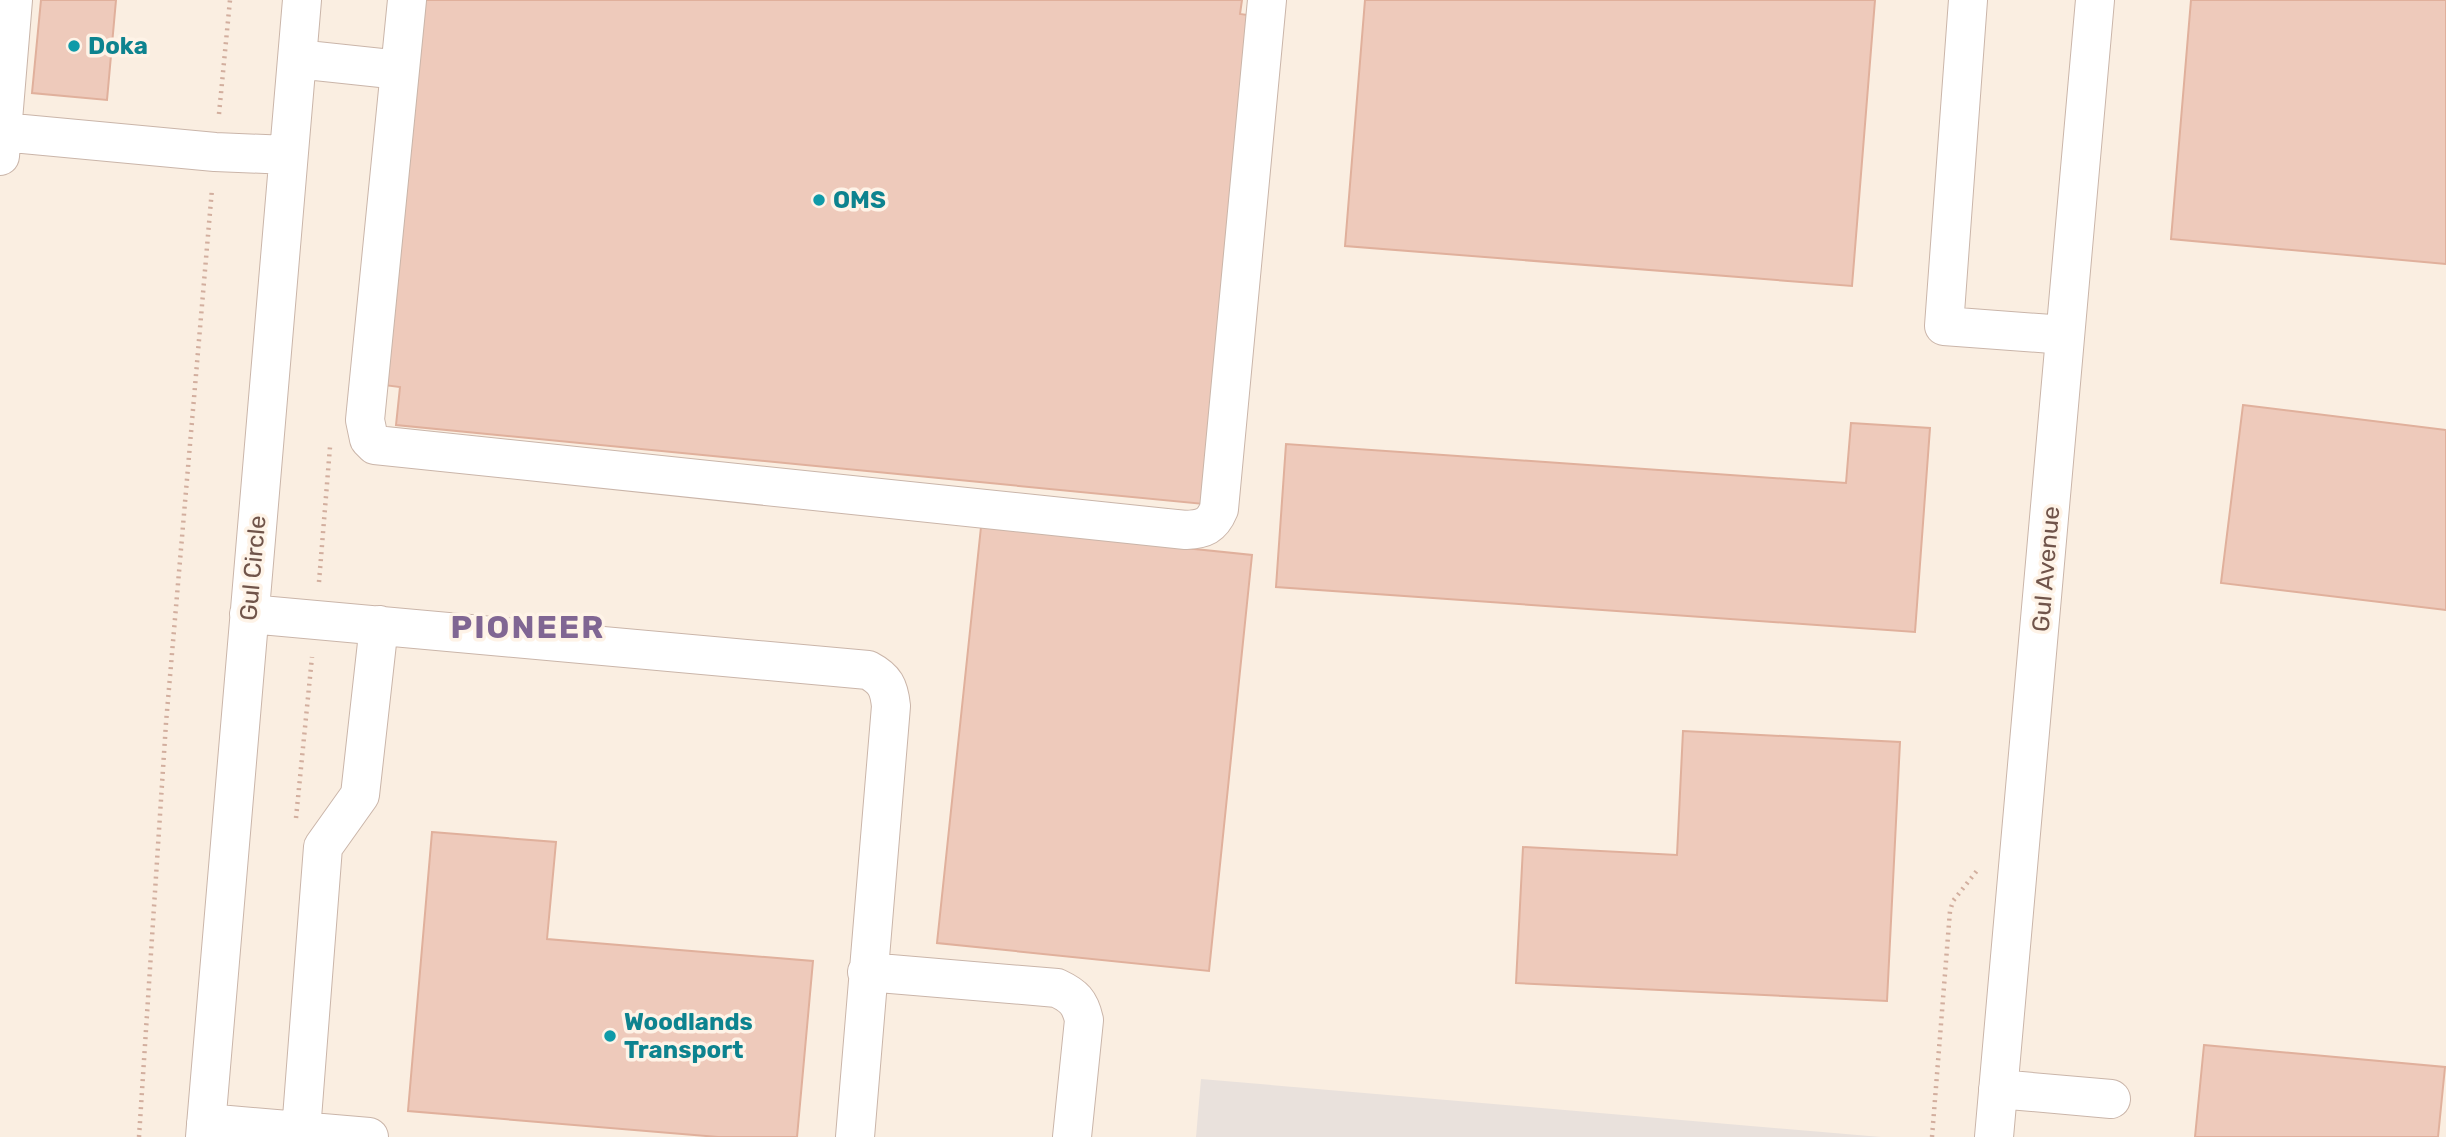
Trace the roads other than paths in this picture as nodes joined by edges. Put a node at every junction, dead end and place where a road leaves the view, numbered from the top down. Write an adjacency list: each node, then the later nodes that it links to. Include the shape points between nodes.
1 (13, 0): 9 (street)
2 (302, 0): 7 (street, Gul Circle)
3 (407, 0): 8 (street)
4 (1266, 0): 8 (street, via 1219,509 1213,523 1201,529 375,445 365,420)
5 (1968, 0): 11 (street, via 1944,326)
6 (2095, 0): 11 (street, Gul Avenue)
7 (297, 59): 8 (street); 10 (street, Gul Circle)
8 (400, 70)
9 (1, 144): 10 (street)
10 (288, 155): 12 (street, Gul Circle)
11 (2065, 335): 15 (street, Gul Avenue)
12 (250, 614): 13 (street); 17 (street, Gul Circle)
13 (379, 625): 14 (street, via 868,670 882,677 890,689 891,706); 18 (street, via 360,795 323,847)
14 (867, 972): 20 (street); 21 (street, via 1057,988 1074,996 1084,1020)
15 (1998, 1089): 16 (street); 22 (street, Gul Avenue)
16 (2111, 1100)
17 (206, 1130): 18 (street)
18 (301, 1131): 19 (street)
19 (369, 1137)
20 (855, 1137)
21 (1072, 1137)
22 (1994, 1137)

